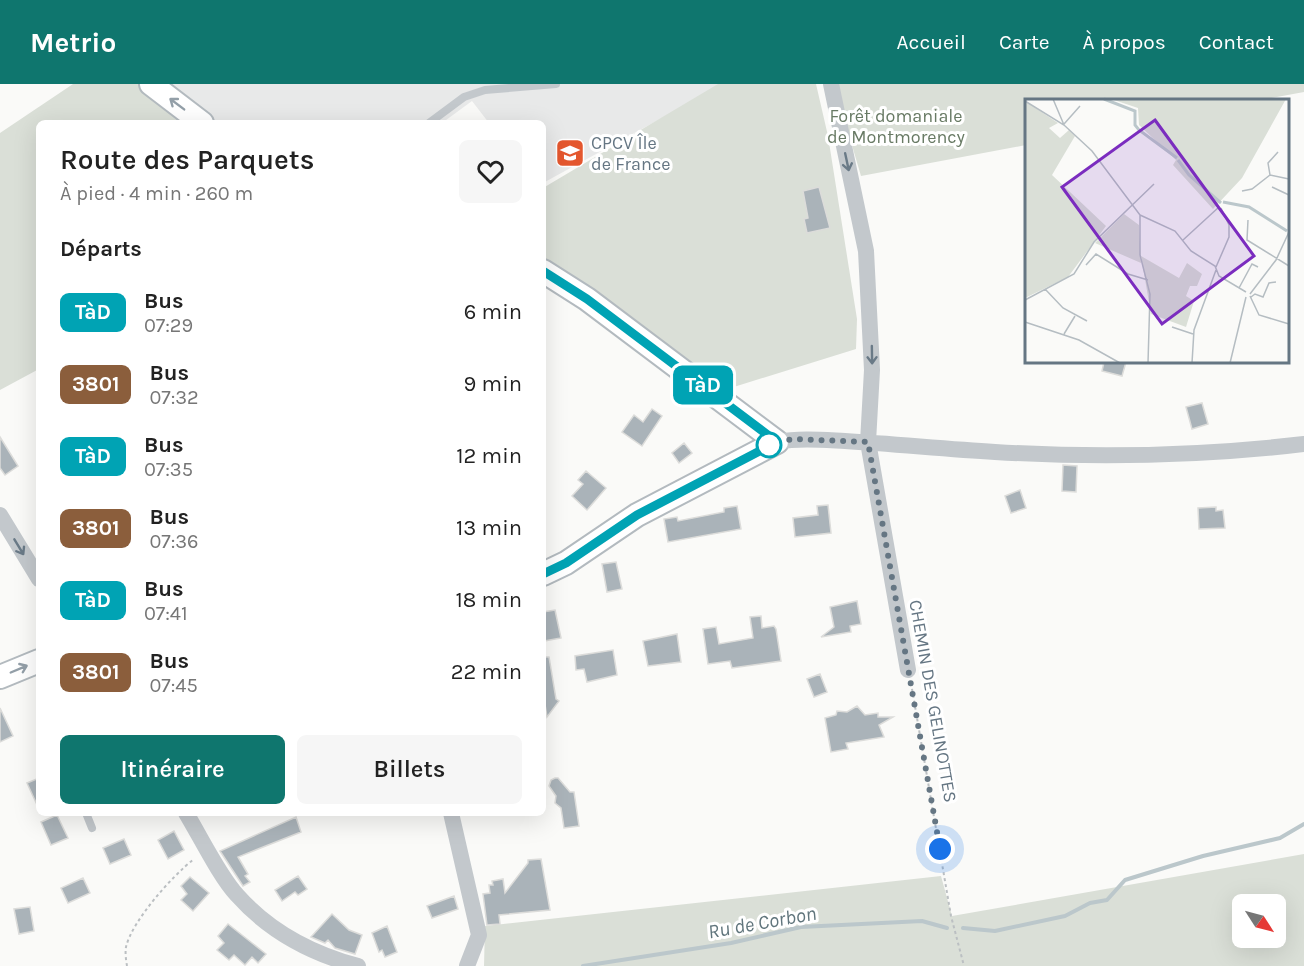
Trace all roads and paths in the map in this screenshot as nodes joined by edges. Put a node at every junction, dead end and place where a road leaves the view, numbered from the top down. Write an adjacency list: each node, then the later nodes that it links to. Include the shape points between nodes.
1 (151, 84): 4 (main road, one-way to 1)
2 (556, 84): 5 (lane, via 485,90 464,97)
3 (831, 84): 8 (street, CHEMIN DES GELINOTTES, one-way to 8, via 866,251 872,370)
4 (198, 120)
5 (433, 120)
6 (546, 273): 7 (main road, via 624,326)
7 (777, 442): 8 (street); 11 (main road, via 637,515)
8 (868, 442): 9 (street, via 1118,456 1199,454); 14 (street, CHEMIN DES GELINOTTES)
9 (1304, 444)
10 (0, 515): 12 (street, one-way to 12)
11 (546, 573)
12 (36, 574)
13 (36, 663): 15 (main road, one-way to 13)
14 (908, 670): 24 (path, CHEMIN DES GELINOTTES, via 951,916)
15 (0, 677)
16 (87, 816): 19 (lane)
17 (188, 816): 20 (street)
18 (452, 816): 23 (street, via 479,935)
19 (92, 828)
20 (208, 848): 21 (path, via 187,864 140,920 125,950); 22 (street, via 236,895 284,934 311,951)
21 (127, 966)
22 (358, 966)
23 (467, 966)
24 (964, 966)

